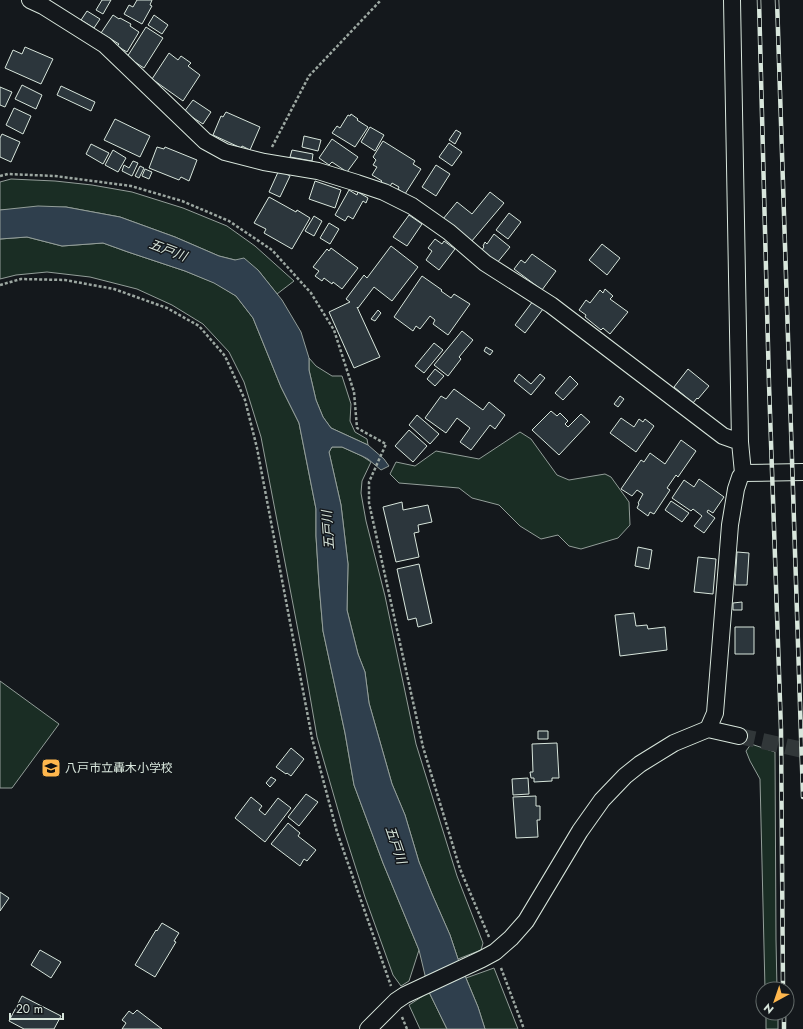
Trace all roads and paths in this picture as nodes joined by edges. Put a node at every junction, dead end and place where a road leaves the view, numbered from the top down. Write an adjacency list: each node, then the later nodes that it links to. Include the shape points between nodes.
1 (30, 0): 4 (street, via 105,45 205,141 225,152)
2 (380, 0): 4 (path, via 309,76)
3 (732, 0): 7 (street)
4 (264, 162): 7 (street, via 318,171 384,192 412,206 485,263 551,305 723,436)
5 (0, 176): 12 (path, via 54,176 131,186 182,201 229,221 272,250 311,293 334,330 354,392 357,428 386,444 369,482 368,503 423,747)
6 (0, 285): 13 (path, via 21,279 65,280 114,289 167,308 199,326 225,356 245,400 257,448 314,745 337,832 384,966)
7 (740, 442): 9 (street)
8 (803, 472): 9 (street)
9 (743, 473): 10 (street, via 736,489 730,525 715,713)
10 (708, 729): 11 (street); 12 (street, via 674,743 625,776 602,800 580,831 526,921 511,938)
11 (739, 736)
12 (489, 955): 13 (street); 16 (path)
13 (400, 998): 14 (street); 15 (path)
14 (368, 1029)
15 (407, 1029)
16 (524, 1029)

